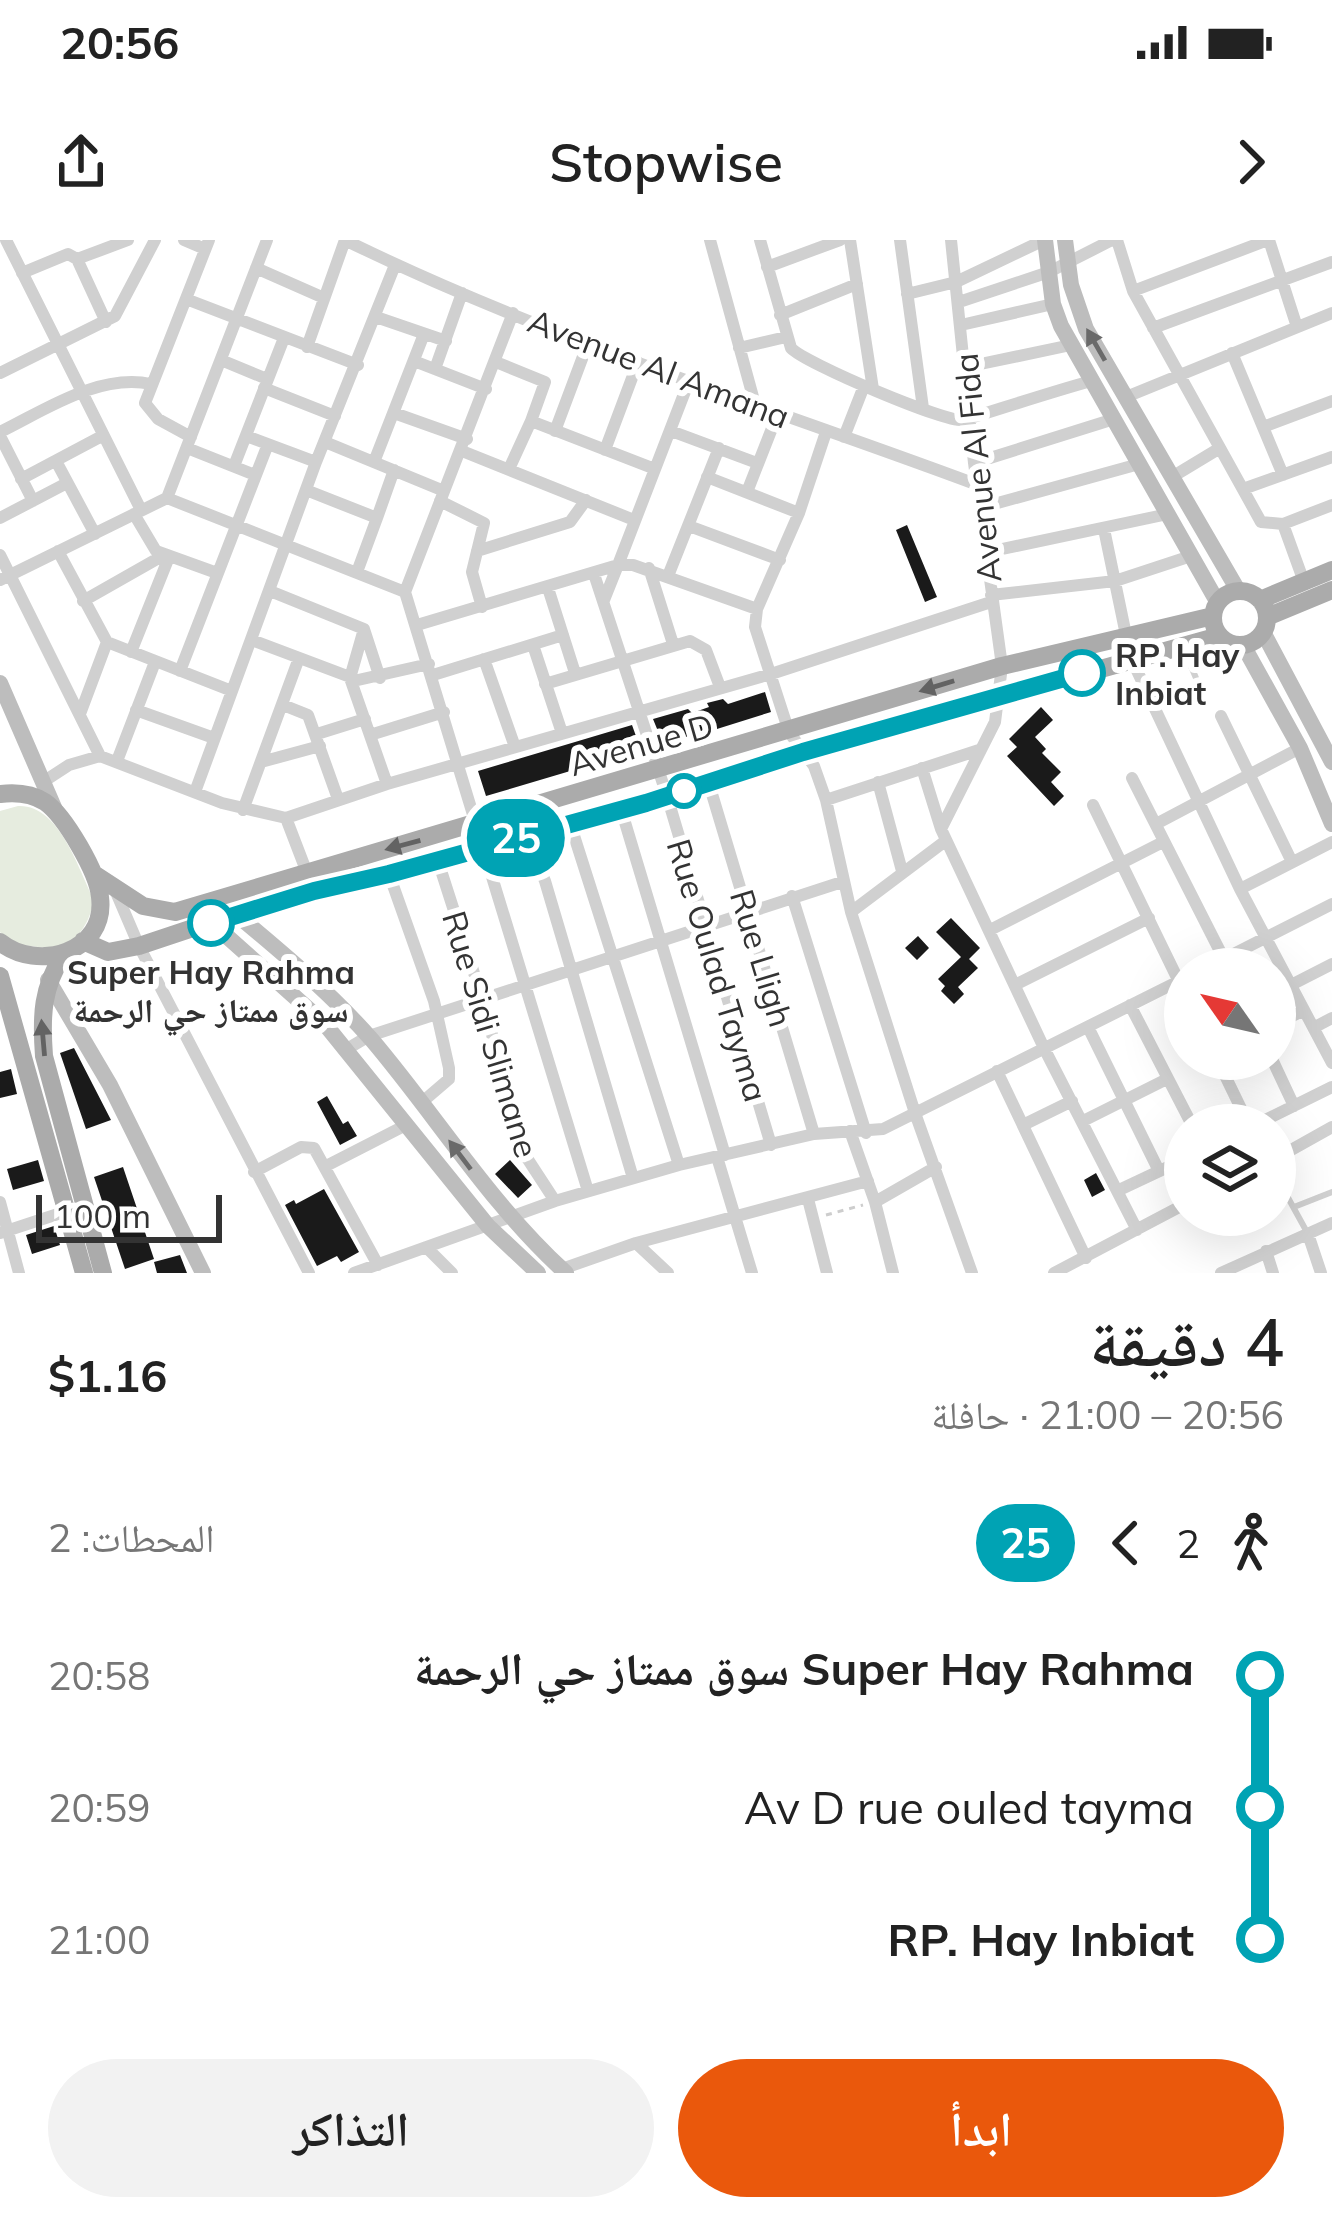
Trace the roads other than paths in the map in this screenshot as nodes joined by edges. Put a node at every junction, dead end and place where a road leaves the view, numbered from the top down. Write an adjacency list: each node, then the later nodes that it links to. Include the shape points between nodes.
1 (6, 240): 25 (street)
2 (126, 240): 18 (street)
3 (155, 240): 41 (street, via 125,302)
4 (184, 240): 17 (street)
5 (267, 240): 23 (street)
6 (345, 240): 21 (street, Avenue Al Amana); 33 (street)
7 (710, 240): 53 (street)
8 (760, 240): 22 (street)
9 (840, 240): 22 (street)
10 (850, 240): 28 (street)
11 (900, 240): 31 (street)
12 (951, 240): 27 (street, Avenue Al Fida)
13 (1045, 240): 24 (street); 27 (street)
14 (1065, 240): 19 (street)
15 (1114, 240): 19 (street); 29 (street)
16 (1268, 240): 26 (street); 29 (street)
17 (207, 244): 32 (street)
18 (77, 259): 25 (street, via 68,254); 41 (street)
19 (1068, 262): 24 (street); 74 (street, one-way to 19, via 1086,328)
20 (1332, 262): 26 (street)
21 (395, 265): 30 (street, Avenue Al Amana); 39 (street)
22 (767, 267): 38 (street)
23 (256, 268): 33 (street); 40 (street)
24 (1049, 272): 34 (street); 35 (street)
25 (22, 273): 50 (street)
26 (1282, 281): 43 (street); 44 (street)
27 (956, 282): 31 (street); 34 (street, Avenue Al Fida)
28 (857, 284): 38 (street); 70 (street)
29 (1133, 291): 44 (street)
30 (462, 293): 36 (street, Avenue Al Amana); 48 (street)
31 (907, 294): 77 (street)
32 (186, 298): 40 (street); 68 (street)
33 (324, 298): 52 (street)
34 (959, 302): 42 (street, Avenue Al Fida)
35 (1053, 304): 42 (street); 51 (street)
36 (513, 313): 49 (street, Avenue Al Amana); 58 (street)
37 (1332, 314): 43 (street)
38 (780, 315): 46 (street)
39 (376, 317): 45 (street); 60 (street)
40 (237, 319): 47 (street); 56 (street)
41 (106, 322): 50 (street)
42 (961, 325): 61 (street, Avenue Al Fida)
43 (1298, 327): 55 (street)
44 (1153, 328): 64 (street)
45 (424, 334): 48 (street); 57 (street)
46 (786, 337): 53 (street); 70 (street, via 800,357)
47 (284, 338): 52 (street); 69 (street)
48 (446, 341): 62 (street)
49 (588, 344): 59 (street, Avenue Al Amana); 72 (street)
50 (57, 345): 63 (street); 73 (street)
51 (1071, 345): 61 (street); 66 (street)
52 (307, 346): 60 (street)
53 (740, 347): 76 (street)
54 (0, 350): 63 (street)
55 (1232, 353): 64 (street); 84 (street)
56 (221, 360): 69 (street); 92 (street)
57 (414, 361): 62 (street); 78 (street)
58 (496, 362): 67 (street); 71 (street)
59 (638, 362): 65 (street, Avenue Al Amana); 98 (street)
60 (358, 365): 80 (street)
61 (966, 368): 81 (street, Avenue Al Fida)
62 (435, 369): 71 (street)
63 (4, 370)
64 (1178, 374): 74 (street); 97 (street)
65 (689, 381): 76 (street, Avenue Al Amana); 86 (street)
66 (1091, 381): 81 (street); 82 (street)
67 (545, 382): 72 (street); 83 (street)
68 (151, 384): 73 (street, via 126,381); 92 (street, via 151,414)
69 (266, 384): 80 (street); 90 (street)
70 (868, 387): 77 (street); 91 (street)
71 (486, 389): 95 (street)
72 (570, 391): 85 (street)
73 (80, 393): 88 (street); 89 (street)
74 (1126, 398): 113 (street)
75 (1332, 401): 84 (street)
76 (755, 404): 79 (street, Avenue Al Amana)
77 (922, 408): 81 (street, via 959,421)
78 (394, 412): 95 (street); 101 (street)
79 (778, 413): 87 (street, Avenue Al Amana); 104 (street)
80 (335, 416): 93 (street)
81 (970, 416): 102 (street, Avenue Al Fida)
82 (1114, 419): 102 (street); 105 (street)
83 (530, 421): 85 (street); 107 (street)
84 (1263, 428): 111 (street)
85 (555, 431): 98 (street)
86 (671, 431): 96 (street); 108 (street)
87 (826, 431): 91 (street, Avenue Al Amana); 127 (street)
88 (0, 434): 114 (street)
89 (102, 436): 99 (street); 126 (street)
90 (246, 436): 94 (street); 106 (street)
91 (844, 437): 116 (street, Avenue Al Amana)
92 (189, 442): 106 (street); 121 (street)
93 (325, 442): 100 (street); 101 (street)
94 (268, 444): 100 (street); 110 (street)
95 (464, 445): 107 (street); 120 (street)
96 (718, 448): 104 (street); 112 (street)
97 (1220, 448): 113 (street); 117 (street)
98 (605, 450): 108 (street)
99 (56, 461): 114 (street); 115 (street)
100 (316, 462): 118 (street)
101 (374, 462): 109 (street)
102 (974, 463): 116 (street, Avenue Al Fida)
103 (1330, 463): 111 (street)
104 (757, 464): 119 (street)
105 (1139, 464): 125 (street); 128 (street)
106 (234, 466): 110 (street)
107 (509, 469): 122 (street)
108 (655, 469): 131 (street)
109 (394, 470): 120 (street); 130 (street)
110 (255, 475): 132 (street)
111 (1283, 475): 117 (street)
112 (707, 477): 119 (street); 134 (street)
113 (1172, 477): 159 (street)
114 (21, 479): 123 (street)
115 (67, 483): 123 (street); 136 (street)
116 (978, 485): 125 (street, Avenue Al Fida)
117 (1243, 489): 133 (street, via 1261,522)
118 (306, 490): 130 (street); 137 (street)
119 (747, 492): 127 (street)
120 (442, 496): 138 (street, via 484,521); 158 (street)
121 (167, 497): 126 (street); 132 (street)
122 (586, 500): 131 (street); 138 (street, via 570,522)
123 (32, 501): 129 (street)
124 (1332, 505): 133 (street)
125 (982, 507): 140 (street, Avenue Al Fida)
126 (138, 512): 136 (street); 142 (street, via 153,548)
127 (799, 514): 144 (street)
128 (1168, 514): 135 (street); 143 (street)
129 (0, 518)
130 (376, 518): 148 (street)
131 (634, 520): 145 (street)
132 (236, 524): 137 (street); 150 (street)
133 (1282, 524): 154 (street)
134 (688, 526): 144 (street); 151 (street)
135 (1104, 529): 140 (street); 153 (street)
136 (94, 534): 139 (street)
137 (286, 543): 148 (street); 157 (street)
138 (477, 550): 163 (street, via 472,572)
139 (58, 551): 152 (street); 161 (street)
140 (988, 552): 160 (street, Avenue Al Fida)
141 (0, 554): 152 (street)
142 (166, 556): 150 (street); 161 (street); 178 (street)
143 (1191, 556): 153 (street); 165 (street)
144 (780, 560): 164 (street)
145 (618, 566): 146 (street); 149 (street); 162 (street)
146 (649, 568): 151 (street); 174 (street)
147 (1332, 570): 154 (main road)
148 (357, 572): 158 (street)
149 (598, 572): 155 (street); 162 (street, Rue Oulad Tayma)
150 (218, 573): 186 (street)
151 (668, 576): 164 (street)
152 (5, 577): 201 (street)
153 (1115, 581): 160 (street); 170 (street)
154 (1304, 581): 166 (main road)
155 (548, 588): 163 (street); 169 (street)
156 (1332, 590): 166 (main road)
157 (270, 591): 168 (street); 172 (street)
158 (405, 592): 167 (street)
159 (1239, 592): 165 (main road, Avenue D); 166 (main road)
160 (991, 599): 184 (street, Avenue Al Fida); 188 (street)
161 (83, 601): 173 (street)
162 (603, 602): 182 (street, Rue Oulad Tayma)
163 (482, 607): 167 (street)
164 (757, 609): 188 (street)
165 (1216, 609): 170 (main road, Avenue D); 171 (main road)
166 (1263, 616): 177 (main road); 204 (street)
167 (417, 625): 185 (street)
168 (364, 629): 189 (street); 190 (street)
169 (563, 635): 175 (street); 187 (street)
170 (1126, 635): 184 (main road, Avenue D)
171 (1220, 636): 176 (main road, Avenue D); 177 (main road)
172 (252, 640): 179 (street); 194 (street)
173 (106, 642): 178 (street); 201 (street)
174 (674, 644): 182 (street); 193 (street, via 702,646)
175 (533, 645): 181 (street); 192 (street)
176 (1183, 645): 180 (main road, Avenue D); 196 (lane)
177 (1244, 645): 211 (street)
178 (131, 652): 183 (street)
179 (299, 658): 189 (street); 197 (street)
180 (1131, 658): 195 (main road, Avenue D); 232 (street)
181 (484, 659): 185 (street); 210 (street)
182 (624, 659): 187 (street); 199 (street, Rue Oulad Tayma)
183 (155, 662): 186 (street); 198 (street)
184 (1002, 666): 195 (street, Avenue Al Fida); 205 (main road, Avenue D, one-way to 205)
185 (431, 670): 190 (street); 200 (street)
186 (180, 671): 194 (street)
187 (575, 674): 192 (street)
188 (771, 674): 193 (street); 205 (street)
189 (350, 678): 190 (street); 203 (street)
190 (380, 678)
191 (0, 683): 223 (street)
192 (544, 684): 206 (street)
193 (720, 687): 199 (street)
194 (232, 691): 208 (street)
195 (1000, 696): 212 (street, Avenue Al Fida); 213 (main road, Avenue D)
196 (1207, 704)
197 (283, 705): 209 (street, via 303,711); 216 (street)
198 (136, 710): 208 (street); 215 (street)
199 (640, 710): 206 (street); 220 (street, Rue Oulad Tayma)
200 (444, 712): 207 (street); 218 (street)
201 (80, 714): 214 (street)
202 (1220, 716): 221 (street)
203 (365, 719): 207 (street); 209 (street)
204 (1323, 725): 217 (street)
205 (789, 732): 213 (street); 220 (main road, Avenue D)
206 (562, 733): 210 (street)
207 (370, 735): 225 (street)
208 (214, 738): 227 (street)
209 (318, 740): 216 (street); 230 (street)
210 (515, 747): 218 (street)
211 (1300, 748): 221 (street); 240 (street)
212 (979, 750): 219 (street); 243 (street, Avenue Al Fida)
213 (803, 752): 226 (main road, Avenue D); 231 (street)
214 (100, 756): 215 (street); 223 (street)
215 (117, 760): 227 (street)
216 (261, 761): 235 (street)
217 (1332, 762)
218 (460, 763): 225 (street); 241 (street)
219 (922, 768): 224 (street); 243 (street)
220 (658, 771): 229 (street, Rue Oulad Tayma); 241 (main road, Avenue D)
221 (1249, 776): 232 (street); 248 (street)
222 (1132, 778): 239 (street)
223 (46, 780): 236 (street)
224 (878, 782): 231 (street); 251 (street)
225 (387, 784): 230 (street)
226 (709, 784): 229 (main road, Avenue D); 262 (street, Rue Lligh)
227 (195, 792): 235 (street)
228 (0, 794): 236 (main road, via 28,794)
229 (667, 796): 234 (main road, Avenue D); 267 (street, Rue Oulad Tayma)
230 (338, 799): 237 (street)
231 (826, 800): 254 (street)
232 (1201, 803): 239 (street); 255 (street)
233 (1094, 805): 249 (street)
234 (621, 808): 238 (main road, Avenue D); 271 (street)
235 (243, 810): 237 (street)
236 (57, 813): 252 (main road)
237 (286, 818): 250 (street)
238 (570, 823): 242 (main road, Avenue D); 279 (street)
239 (1156, 824): 244 (street)
240 (1332, 824)
241 (477, 825): 246 (street); 250 (main road, Avenue D, one-way to 250)
242 (526, 835): 246 (main road, Avenue D); 281 (street)
243 (942, 835): 251 (street); 268 (street)
244 (1163, 842): 249 (street); 275 (street)
245 (1332, 842): 248 (street)
246 (483, 847): 247 (main road, Avenue D); 283 (street)
247 (438, 861): 253 (main road, Avenue D); 289 (street, Rue Sidi Slimane)
248 (1292, 862): 255 (street)
249 (1121, 866): 265 (street); 268 (street)
250 (307, 871): 257 (street); 259 (main road, Avenue D)
251 (902, 872): 263 (street)
252 (94, 874): 256 (main road, Avenue D); 270 (main road, via 100,911)
253 (389, 874): 257 (main road, Avenue D); 292 (street)
254 (842, 882): 258 (street); 263 (street)
255 (1240, 889): 269 (street)
256 (115, 890): 261 (main road, Avenue D, via 162,912); 273 (street)
257 (314, 891): 264 (main road, Avenue D)
258 (792, 896): 262 (street); 315 (street)
259 (217, 899): 261 (main road, Avenue D); 264 (street)
260 (1332, 904): 269 (street)
261 (194, 907): 266 (street)
262 (748, 911): 267 (street); 316 (street, Rue Lligh)
263 (851, 912): 309 (street)
264 (236, 914): 266 (main road, Avenue D); 297 (street)
265 (1149, 918): 274 (street); 285 (street)
266 (211, 923): 273 (main road, Avenue D); 298 (street)
267 (704, 928): 271 (street); 317 (street, Rue Oulad Tayma)
268 (990, 930): 285 (street)
269 (1266, 939): 276 (street); 277 (street)
270 (83, 941): 273 (main road, Avenue D, via 108,952); 278 (main road)
271 (658, 941): 279 (street); 319 (street)
272 (0, 942): 278 (main road, via 36,958)
273 (139, 946): 325 (street)
274 (1164, 948)
275 (1218, 948)
276 (1252, 948)
277 (1271, 948)
278 (64, 953): 282 (main road)
279 (615, 955): 281 (street); 320 (street)
280 (1332, 964): 284 (street)
281 (572, 969): 283 (street); 326 (street)
282 (48, 980): 336 (main road, one-way to 282, via 47,1077 41,1021); 356 (street, via 110,1084)
283 (527, 982): 289 (street); 328 (street)
284 (1296, 982)
285 (1016, 985): 299 (street)
286 (2, 987): 336 (main road)
287 (1164, 992): 290 (street)
288 (1296, 995): 291 (street)
289 (482, 998): 292 (street); 333 (street, Rue Sidi Slimane, via 525,1155)
290 (1130, 1005): 295 (street); 302 (street)
291 (1304, 1010): 293 (street); 296 (street)
292 (438, 1012): 297 (street); 307 (street, via 449,1078)
293 (1296, 1014)
294 (1332, 1018): 296 (street)
295 (1088, 1027): 299 (street); 306 (street)
296 (1315, 1027): 300 (street)
297 (369, 1036): 298 (street); 307 (street)
298 (347, 1048): 311 (street)
299 (1044, 1048): 301 (street); 305 (street)
300 (1332, 1064)
301 (997, 1071): 309 (street); 312 (street)
302 (1164, 1071)
303 (1166, 1080): 306 (street)
304 (1332, 1087): 308 (street)
305 (1072, 1101): 310 (street); 312 (street)
306 (1125, 1102): 310 (street); 324 (street)
307 (421, 1103): 339 (street, one-way to 307)
308 (1296, 1105)
309 (915, 1112): 315 (street); 322 (street)
310 (1083, 1121): 329 (street)
311 (406, 1125): 321 (street); 342 (street)
312 (1023, 1125): 349 (street)
313 (1332, 1127): 318 (street)
314 (850, 1131): 315 (street); 316 (street); 327 (street)
315 (866, 1132)
316 (814, 1133): 317 (street)
317 (771, 1144): 319 (street)
318 (1296, 1147)
319 (721, 1156): 320 (street); 340 (street)
320 (679, 1165): 326 (street)
321 (326, 1166): 325 (street, via 307,1145); 350 (street)
322 (937, 1167): 334 (street); 364 (street)
323 (1164, 1169): 324 (street)
324 (1159, 1171): 329 (street)
325 (254, 1172): 357 (street)
326 (633, 1178): 328 (street)
327 (868, 1181): 331 (street); 334 (street)
328 (588, 1191): 333 (street)
329 (1117, 1191): 343 (street)
330 (1332, 1192): 335 (lane)
331 (808, 1198): 340 (street); 362 (street)
332 (0, 1202): 344 (street)
333 (555, 1202): 339 (street)
334 (875, 1202): 363 (street)
335 (1296, 1207)
336 (75, 1208): 344 (street); 354 (main road); 355 (main road)
337 (1296, 1212): 345 (lane)
338 (1164, 1215): 343 (street)
339 (509, 1218): 342 (street); 352 (street)
340 (736, 1218): 346 (street); 361 (street)
341 (1332, 1223): 345 (street)
342 (488, 1226): 347 (street); 359 (street)
343 (1137, 1230): 349 (street)
344 (4, 1232): 353 (street)
345 (1308, 1234): 348 (street); 368 (street)
346 (636, 1244): 352 (street); 360 (street)
347 (426, 1246): 350 (street); 351 (street)
348 (1266, 1251): 366 (street); 367 (street)
349 (1086, 1258): 365 (street)
350 (378, 1265): 358 (street)
351 (446, 1269)
352 (564, 1271)
353 (19, 1273)
354 (84, 1273)
355 (103, 1273)
356 (203, 1273)
357 (309, 1273)
358 (354, 1273)
359 (538, 1273)
360 (668, 1273)
361 (752, 1273)
362 (827, 1273)
363 (893, 1273)
364 (972, 1273)
365 (1054, 1273)
366 (1222, 1273)
367 (1273, 1273)
368 (1321, 1273)

